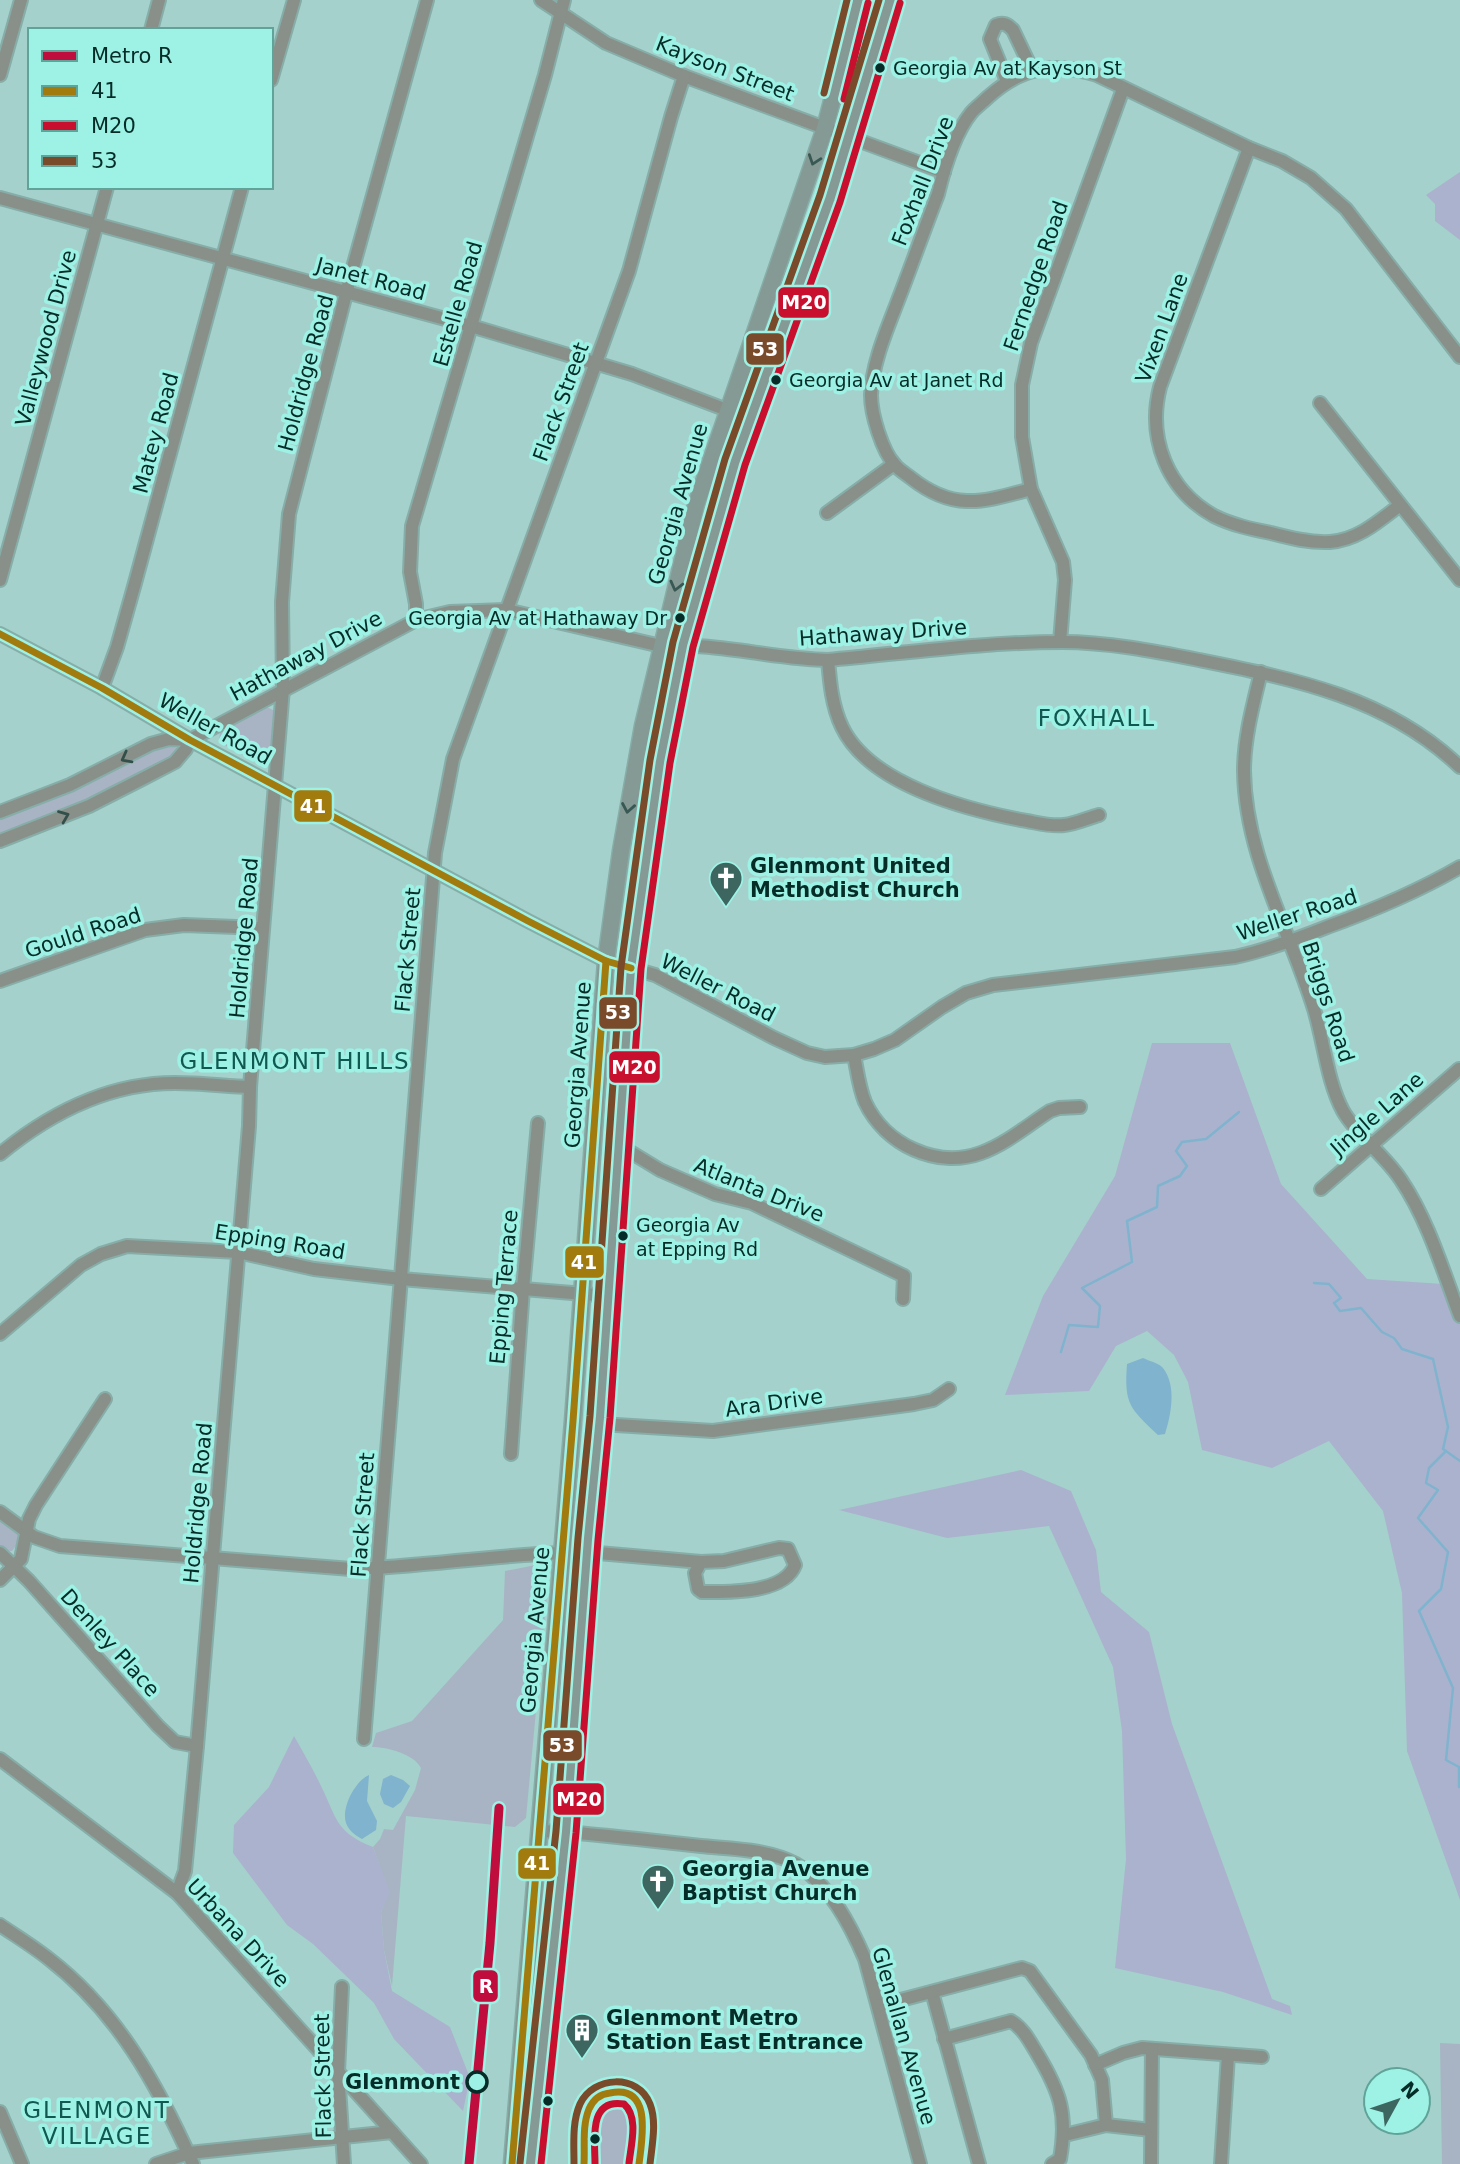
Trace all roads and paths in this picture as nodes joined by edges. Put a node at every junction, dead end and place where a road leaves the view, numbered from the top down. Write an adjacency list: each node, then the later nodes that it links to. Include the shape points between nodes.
1 (21, 0): 13 (street)
2 (159, 0): 10 (street)
3 (293, 0): 12 (street)
4 (427, 0): 26 (street, Holdridge Road)
5 (541, 0): 9 (street, Kayson Street)
6 (564, 0): 9 (street, Estelle Road)
7 (858, 0): 17 (main road, Georgia Avenue)
8 (890, 0): 18 (main road, Georgia Avenue)
9 (560, 15): 14 (street, Kayson Street, via 606,43); 27 (street, Estelle Road)
10 (152, 28)
11 (1032, 70): 15 (street, Foxhall Drive); 15 (street, via 1013,30 1001,23 991,34 991,45); 16 (street, Foxhall Drive, via 1079,69)
12 (273, 73)
13 (0, 75)
14 (684, 76): 17 (street, Kayson Street); 29 (street, Flack Street, via 629,271)
15 (1007, 81): 20 (street, Foxhall Drive, via 971,113)
16 (1123, 89): 19 (street, Foxhall Drive); 33 (street, Fernedge Road, via 1031,343 1022,385 1022,437)
17 (825, 128): 18 (street, Kayson Street); 31 (main road, Georgia Avenue, one-way to 31)
18 (850, 138): 20 (street, Kayson Street); 42 (main road, Georgia Avenue, via 735,462)
19 (1249, 148): 28 (street, Foxhall Drive, via 1311,177 1346,209); 34 (street, Vixen Lane, via 1160,387 1155,415 1161,454 1178,486 1214,516 1298,540 1331,542 1355,536)
20 (944, 172): 32 (street, Foxhall Drive, via 873,377 873,414)
21 (106, 189): 24 (street, Valleywood Drive)
22 (242, 189): 25 (street, Matey Road)
23 (0, 198): 24 (street, Janet Road)
24 (97, 224): 25 (street, Janet Road); 36 (street, Valleywood Drive)
25 (224, 259): 26 (street, Janet Road); 46 (street, Matey Road)
26 (346, 292): 27 (street, Janet Road); 47 (street, Holdridge Road, via 289,514 282,601)
27 (471, 326): 29 (street, Janet Road); 39 (street, Estelle Road, via 412,526 410,572)
28 (1460, 357)
29 (596, 363): 31 (street, Janet Road); 38 (street, Flack Street)
30 (1320, 403): 34 (street)
31 (727, 410): 43 (main road, Georgia Avenue, one-way to 43, via 696,505)
32 (894, 464): 33 (street, Foxhall Drive, via 927,491 952,499 981,502); 35 (street)
33 (1031, 489): 41 (street, Fernedge Road, via 1063,562)
34 (1400, 505): 37 (street)
35 (827, 513)
36 (0, 580)
37 (1460, 580)
38 (506, 610): 39 (street, Hathaway Drive, via 450,612); 43 (street, Hathaway Drive); 55 (street, Flack Street, via 453,759)
39 (416, 620): 47 (street, Hathaway Drive)
40 (0, 634): 46 (street, Weller Road)
41 (1060, 642): 44 (street, Hathaway Drive); 45 (street, Hathaway Drive, via 1143,649)
42 (683, 645): 43 (street, Hathaway Drive); 44 (street, Hathaway Drive); 59 (main road, Georgia Avenue, via 660,761)
43 (661, 646): 58 (main road, Georgia Avenue, one-way to 58, via 634,776)
44 (828, 660): 52 (street, via 831,696 842,729 881,769 926,792 982,812 1048,825)
45 (1261, 673): 49 (street, Hathaway Drive, via 1367,705 1418,734); 57 (street, Briggs Road, via 1246,744 1247,804 1257,853)
46 (102, 688): 48 (street, Weller Road)
47 (283, 688): 48 (street, Hathaway Drive); 50 (street, Holdridge Road)
48 (190, 740): 50 (street, Weller Road); 51 (street, Hathaway Drive, one-way to 51, via 151,744 70,785); 53 (street, Hathaway Drive, one-way to 48, via 89,806 175,762)
49 (1460, 767)
50 (277, 785): 55 (street, Weller Road); 56 (street, Holdridge Road)
51 (0, 812)
52 (1099, 815)
53 (0, 841)
54 (1460, 867): 57 (street, Weller Road, via 1390,904)
55 (434, 869): 58 (street, Weller Road); 71 (street, Flack Street)
56 (263, 928): 60 (street, Gould Road, via 184,925 145,930); 63 (street, Holdridge Road)
57 (1288, 942): 61 (street, Weller Road, via 1235,957 993,985 965,993 895,1040); 67 (street, Briggs Road, via 1313,1007 1337,1097)
58 (606, 961): 59 (street, Weller Road); 73 (main road, Georgia Avenue)
59 (631, 968): 61 (street, Weller Road, via 655,975 807,1053); 66 (main road, Georgia Avenue)
60 (0, 981)
61 (854, 1055): 64 (street, via 865,1101 878,1123 904,1146 927,1155 946,1159 981,1153 1050,1111)
62 (1459, 1069): 67 (street, Jingle Lane)
63 (250, 1087): 68 (street, via 175,1083 111,1092 73,1106); 70 (street, Holdridge Road)
64 (1080, 1108)
65 (538, 1123): 72 (street, Epping Terrace)
66 (619, 1144): 74 (main road, Georgia Avenue); 75 (street, Atlanta Drive, via 660,1170 715,1194 752,1203 904,1276)
67 (1371, 1146): 69 (street, Jingle Lane); 76 (street, Briggs Road, via 1400,1178 1417,1208)
68 (0, 1154)
69 (1321, 1189)
70 (237, 1252): 71 (street, Epping Road, via 314,1269); 78 (street, Epping Road, via 148,1245 100,1254); 88 (street, Holdridge Road)
71 (401, 1279): 72 (street, Epping Road); 91 (street, Flack Street)
72 (523, 1289): 73 (street, Epping Road); 82 (street, Epping Terrace)
73 (582, 1294): 74 (street, Epping Road); 87 (main road, Georgia Avenue)
74 (609, 1296): 81 (main road, Georgia Avenue)
75 (903, 1298)
76 (1457, 1302): 77 (street, Briggs Road)
77 (1460, 1316)
78 (0, 1334)
79 (949, 1389): 81 (street, Ara Drive, via 933,1400 914,1404 713,1431)
80 (105, 1399): 84 (street, via 36,1505)
81 (600, 1424): 85 (main road, Georgia Avenue)
82 (511, 1454)
83 (0, 1512): 84 (street)
84 (27, 1532): 88 (street, via 60,1546); 90 (street, via 21,1559)
85 (587, 1552): 89 (street); 97 (main road, Georgia Avenue)
86 (0, 1553): 90 (street, Denley Place)
87 (562, 1553): 91 (street); 96 (main road, Georgia Avenue)
88 (213, 1559): 91 (street); 94 (street, Holdridge Road)
89 (701, 1562): 89 (street, via 779,1548 788,1549 795,1565 784,1580 760,1587 702,1592 695,1573)
90 (14, 1567): 92 (street); 94 (street, Denley Place, via 166,1734 175,1742)
91 (379, 1569): 93 (street, Flack Street)
92 (0, 1580)
93 (364, 1739)
94 (197, 1746): 98 (street, Holdridge Road, via 185,1871)
95 (0, 1759): 98 (street, Urbana Drive)
96 (539, 1831): 97 (street, Glenallan Avenue); 120 (main road, Georgia Avenue)
97 (566, 1832): 102 (street, Glenallan Avenue, via 748,1851 797,1865 822,1888 853,1931); 121 (main road, Georgia Avenue)
98 (177, 1893): 108 (street, Urbana Drive)
99 (0, 1925): 115 (street, via 50,1959 87,1992 122,2033 152,2078)
100 (342, 1987): 108 (street, Flack Street)
101 (932, 1992): 102 (street); 103 (street); 107 (street, via 1022,1968 1030,1970)
102 (878, 2006): 122 (street, Glenallan Avenue)
103 (944, 2039): 113 (street, via 1011,2021 1021,2027 1057,2089); 123 (street)
104 (1152, 2049): 105 (street); 107 (street, via 1123,2053); 111 (street)
105 (1228, 2055): 106 (street); 126 (street)
106 (1262, 2057)
107 (1095, 2064): 110 (street, via 1102,2080)
108 (338, 2072): 112 (street, Urbana Drive); 114 (street, Flack Street)
109 (0, 2112): 116 (street)
110 (1106, 2125): 111 (street); 113 (street)
111 (1151, 2130): 125 (street)
112 (392, 2132): 114 (street); 119 (street, Urbana Drive)
113 (1065, 2135): 124 (street, via 1060,2159)
114 (343, 2137): 115 (street); 118 (street, Flack Street)
115 (191, 2159): 117 (street)
116 (22, 2164)
117 (156, 2164)
118 (344, 2164)
119 (421, 2164)
120 (512, 2164)
121 (530, 2164)
122 (920, 2164)
123 (979, 2164)
124 (1052, 2164)
125 (1151, 2164)
126 (1221, 2164)

